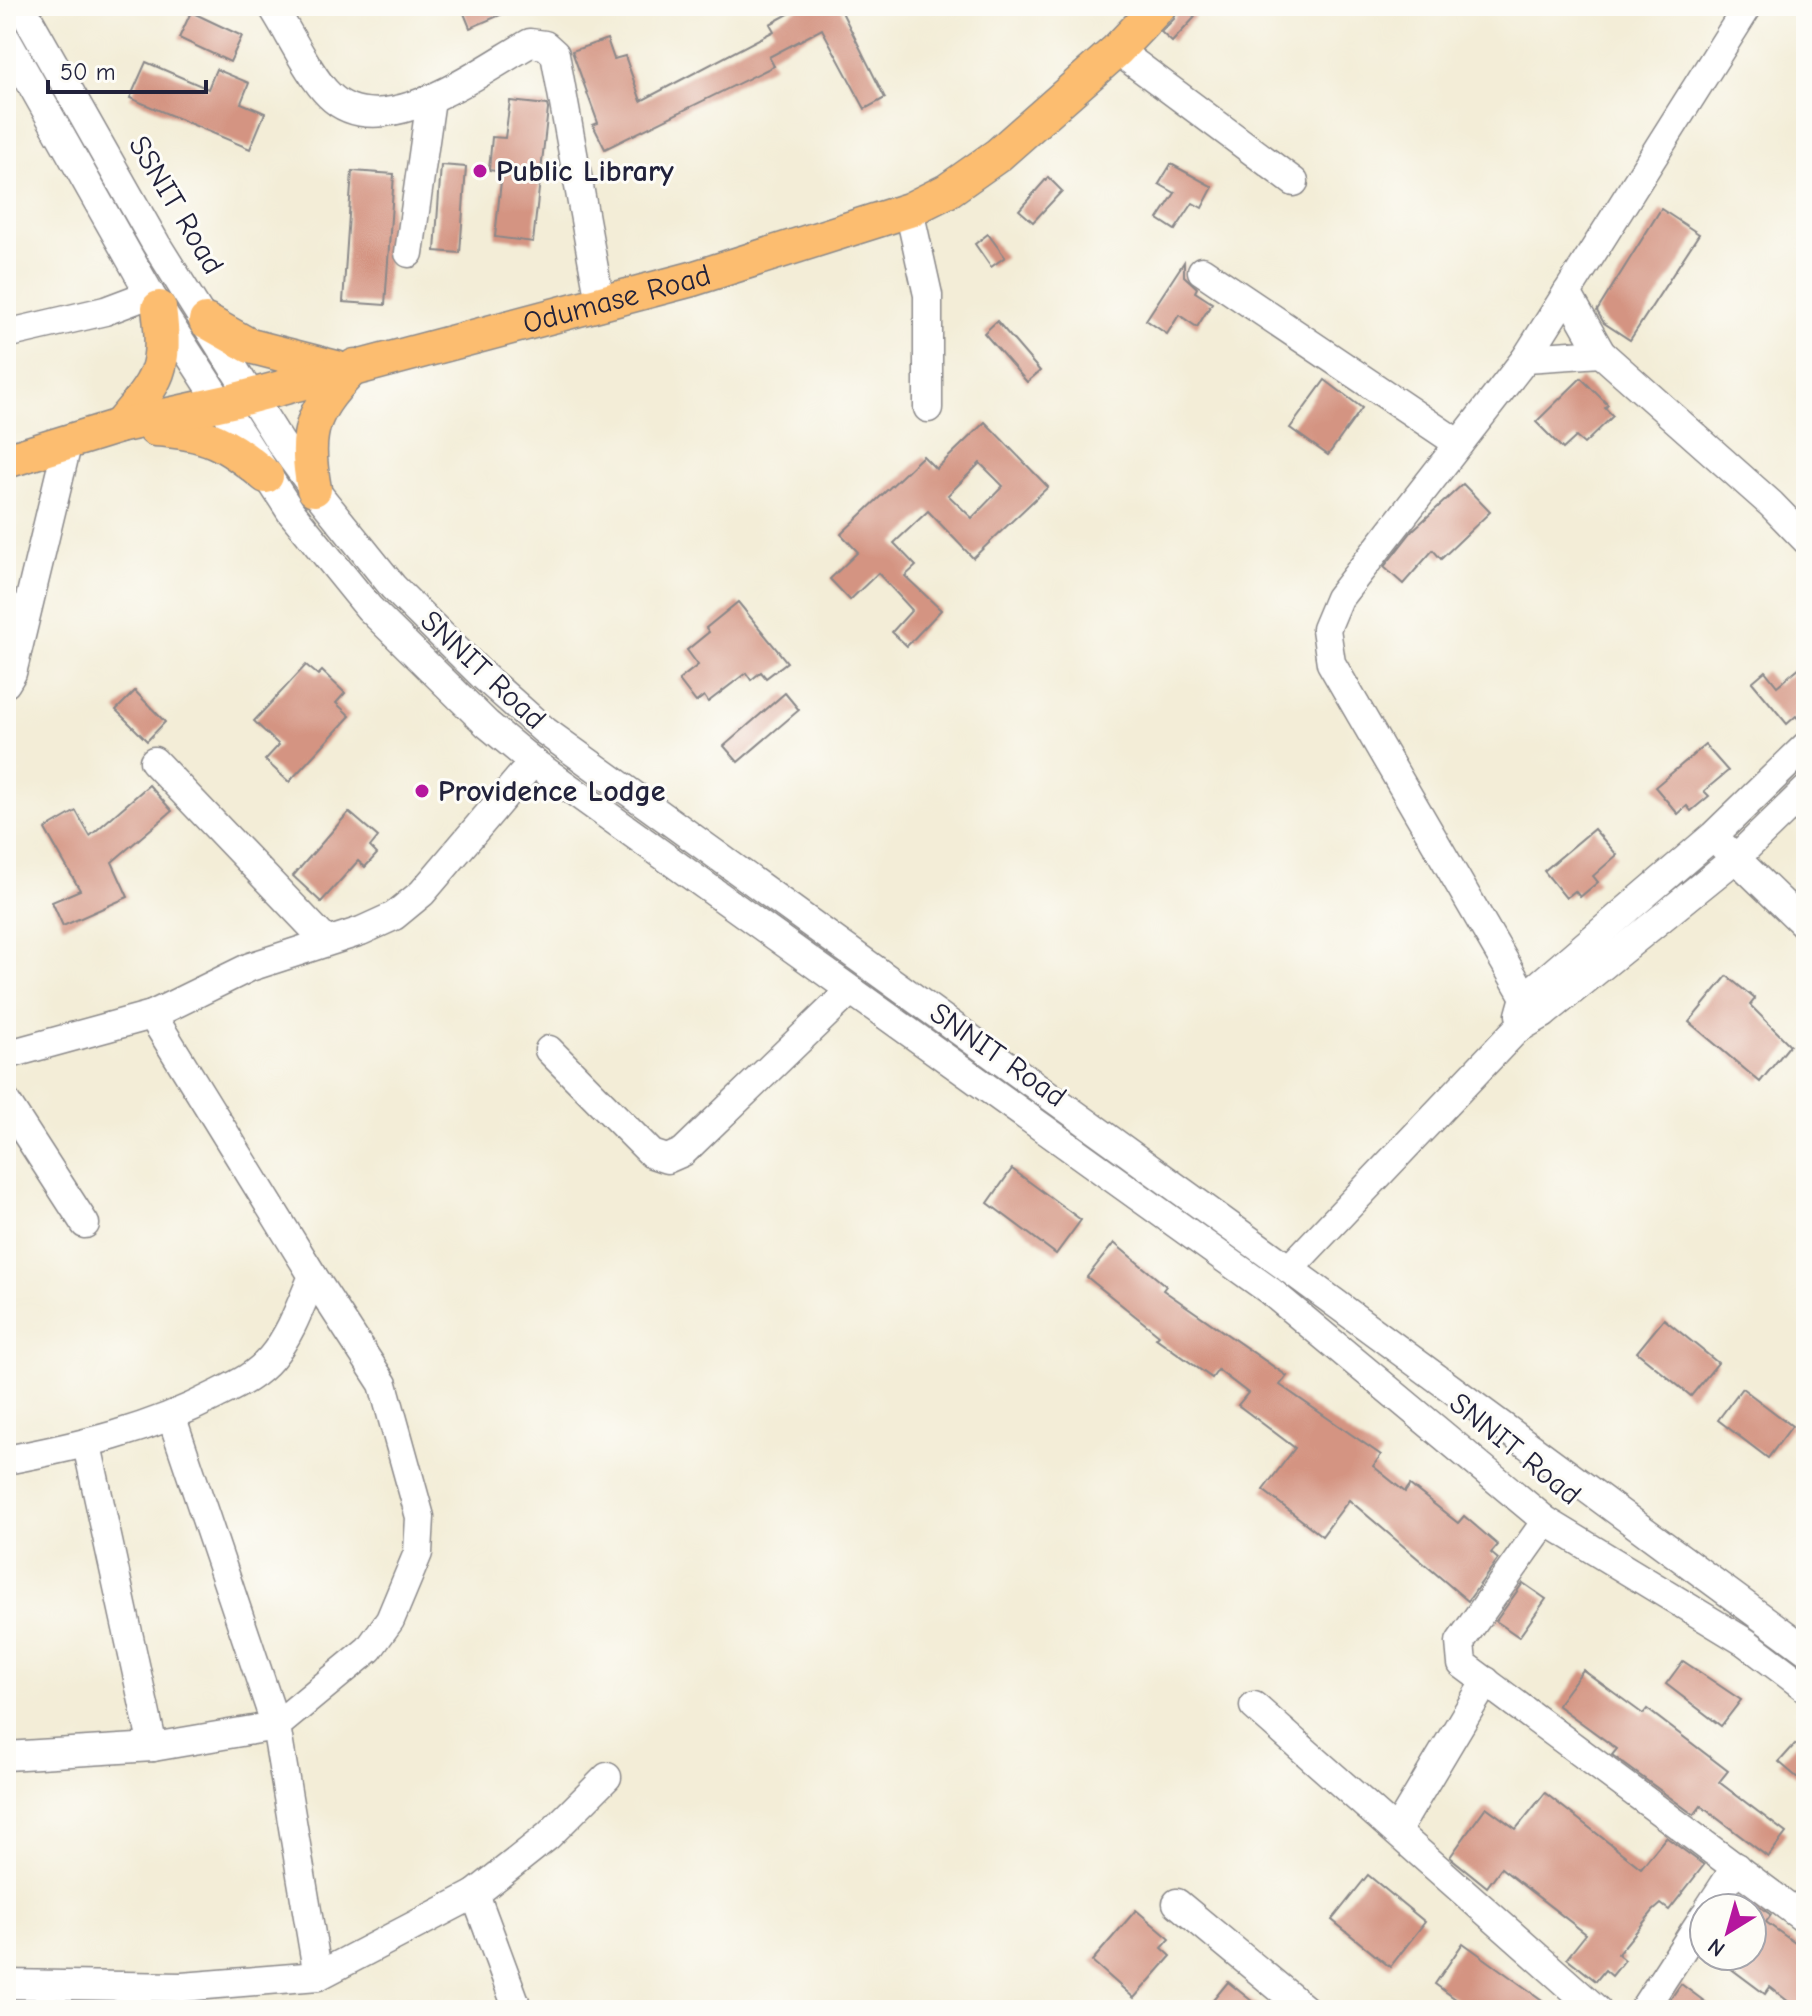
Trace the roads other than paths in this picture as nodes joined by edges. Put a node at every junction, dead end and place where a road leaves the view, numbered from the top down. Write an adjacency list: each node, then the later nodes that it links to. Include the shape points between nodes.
1 (21, 6): 15 (street, SSNIT Road, via 156,244)
2 (272, 6): 7 (street, via 328,95 357,114 393,112)
3 (1159, 6): 6 (main road, Odumase Road)
4 (1748, 6): 12 (street)
5 (6, 39): 13 (street)
6 (1117, 50): 8 (street); 9 (main road, Odumase Road, via 998,155)
7 (431, 99): 10 (street); 14 (street, via 530,43 545,45 555,54)
8 (1294, 182)
9 (909, 210): 14 (main road, Odumase Road, via 692,279); 22 (street, via 928,295)
10 (409, 253)
11 (1202, 271): 25 (street)
12 (1567, 293): 17 (street); 18 (street)
13 (154, 301): 16 (street); 21 (street); 23 (main road, via 164,345 161,366)
14 (600, 302): 19 (main road, Odumase Road)
15 (206, 321): 19 (main road, via 250,346); 20 (street, SSNIT Road)
16 (6, 334)
17 (1601, 353): 18 (street); 29 (street)
18 (1526, 358): 25 (street)
19 (350, 367): 20 (main road, Odumase Road); 28 (main road, via 313,419 307,454)
20 (252, 395): 21 (main road, Odumase Road); 28 (street, SNNIT Road)
21 (220, 404): 23 (main road, Odumase Road); 27 (street, SNNIT Road)
22 (928, 408)
23 (119, 426): 24 (main road, Odumase Road); 27 (main road, via 209,436)
24 (68, 441): 26 (main road, Odumase Road); 30 (street)
25 (1459, 444): 40 (street, via 1339,598 1326,629 1331,663)
26 (6, 461)
27 (266, 476): 33 (street, SNNIT Road, via 369,608)
28 (314, 489): 42 (street, SNNIT Road, via 393,587 545,731)
29 (1806, 540)
30 (6, 683)
31 (1806, 746): 35 (street)
32 (154, 761): 38 (street)
33 (533, 762): 38 (street, via 422,893 394,916); 39 (street, SNNIT Road)
34 (1806, 790): 36 (street)
35 (1713, 836): 36 (street); 40 (street)
36 (1736, 858): 37 (street); 40 (street)
37 (1806, 926)
38 (325, 940): 41 (street, via 250,967)
39 (850, 991): 43 (street, via 683,1152 667,1159 652,1154); 44 (street, SNNIT Road)
40 (1534, 1005): 50 (street)
41 (152, 1015): 45 (street); 51 (street)
42 (956, 1028): 44 (street); 46 (street, SNNIT Road)
43 (549, 1050)
44 (937, 1054): 47 (street, SNNIT Road)
45 (6, 1055)
46 (1002, 1061): 47 (street); 50 (street, SNNIT Road)
47 (983, 1086): 55 (street, SNNIT Road, via 1270,1291)
48 (6, 1102): 49 (street)
49 (85, 1224)
50 (1289, 1269): 56 (street, SNNIT Road)
51 (313, 1276): 52 (street, via 272,1357 253,1376); 63 (street, via 383,1384 420,1517 418,1553 390,1620 369,1649)
52 (172, 1418): 53 (street); 63 (street)
53 (87, 1445): 54 (street); 64 (street)
54 (6, 1460)
55 (1546, 1521): 57 (street, SNNIT Road); 60 (street, via 1460,1642 1462,1664)
56 (1762, 1617): 57 (street); 58 (street, SNNIT Road)
57 (1745, 1642): 59 (street, SNNIT Road)
58 (1802, 1648): 59 (street)
59 (1781, 1669): 61 (street, SNNIT Road)
60 (1486, 1681): 67 (street); 68 (street)
61 (1806, 1688)
62 (1254, 1706): 67 (street)
63 (276, 1726): 64 (street); 74 (street)
64 (153, 1747): 65 (street)
65 (6, 1756)
66 (607, 1777): 70 (street, via 548,1836)
67 (1397, 1830): 78 (street)
68 (1736, 1867): 69 (street); 72 (street)
69 (1720, 1892)
70 (475, 1894): 74 (street); 76 (street)
71 (1177, 1903): 77 (street)
72 (1806, 1920)
73 (1688, 1941): 79 (street)
74 (318, 1976): 75 (street, via 182,1987)
75 (6, 1984)
76 (518, 2010)
77 (1306, 2010)
78 (1597, 2010)
79 (1643, 2010)

